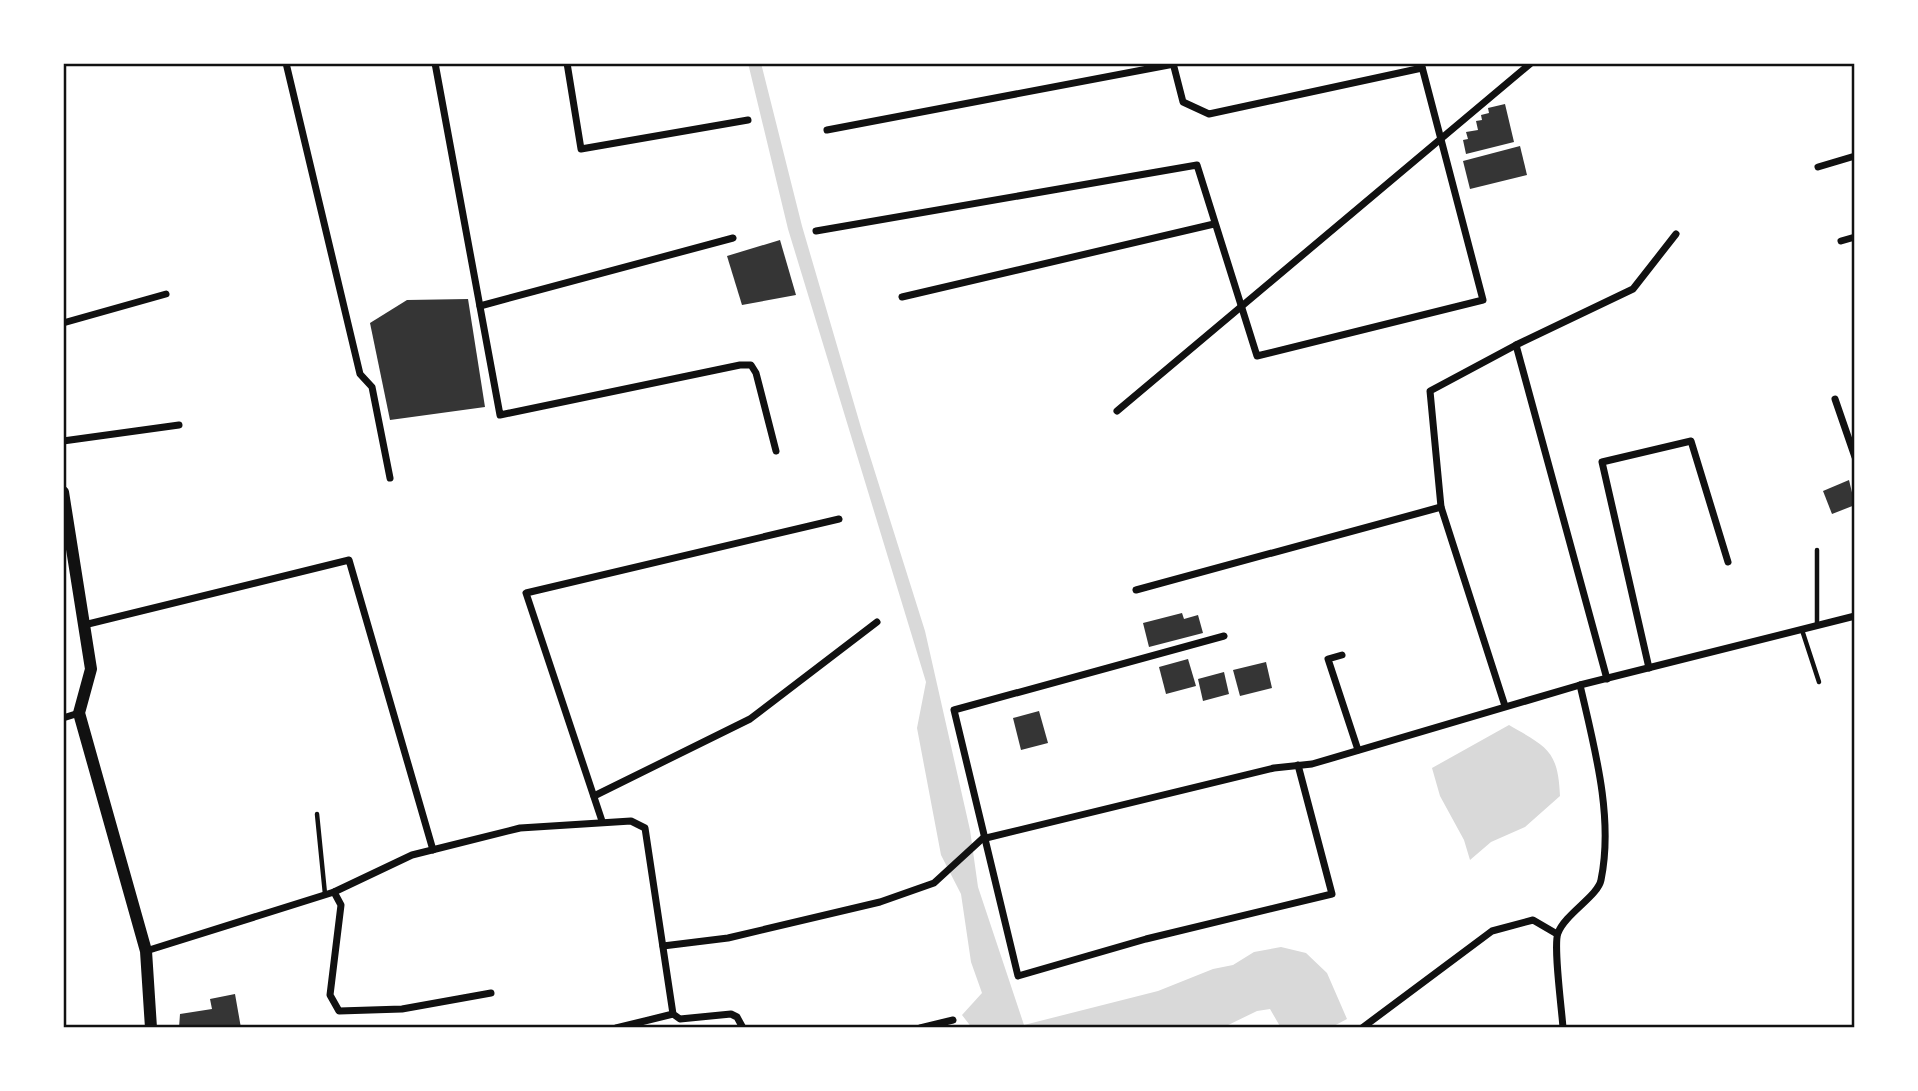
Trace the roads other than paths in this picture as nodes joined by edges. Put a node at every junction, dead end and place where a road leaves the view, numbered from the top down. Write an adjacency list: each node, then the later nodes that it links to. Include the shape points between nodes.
1 (286, 63): 30 (street, via 360,374 372,387)
2 (435, 63): 21 (street)
3 (567, 63): 7 (street, via 581,149)
4 (1531, 63): 9 (street)
5 (1173, 64): 6 (street, via 1183,102 1209,114); 8 (street)
6 (1422, 65): 9 (street)
7 (748, 120)
8 (827, 130)
9 (1441, 139): 20 (street); 20 (street, via 1483,300 1257,356)
10 (1855, 156): 11 (street)
11 (1818, 167)
12 (1214, 224): 13 (street, via 1197,165); 19 (street); 20 (street)
13 (816, 231)
14 (1676, 234): 23 (street, via 1633,289)
15 (1855, 237): 17 (street)
16 (733, 238): 21 (street)
17 (1841, 241)
18 (166, 294): 22 (street)
19 (902, 297)
20 (1241, 305): 25 (street)
21 (480, 306): 28 (street, via 499,415 751,365)
22 (63, 323)
23 (1516, 345): 33 (street, via 1430,391); 47 (street)
24 (1835, 399): 29 (street)
25 (1117, 411)
26 (179, 425): 27 (street)
27 (63, 441)
28 (776, 451)
29 (1855, 457)
30 (390, 478)
31 (1433, 478): 33 (street)
32 (63, 492): 35 (street)
33 (1441, 507): 38 (street); 50 (street)
34 (839, 519): 55 (street, via 526,593)
35 (66, 550): 41 (street)
36 (1817, 550): 42 (lane)
37 (1728, 562): 46 (street, via 1691,441 1602,462)
38 (1136, 590)
39 (1855, 616): 42 (street)
40 (877, 622): 55 (street, via 750,719)
41 (84, 625): 51 (street, via 91,669); 59 (street, via 349,560)
42 (1817, 626): 43 (street)
43 (1802, 630): 46 (street); 48 (lane)
44 (1224, 636): 58 (street, via 954,710)
45 (1342, 655): 53 (street, via 1328,659)
46 (1649, 668): 47 (street)
47 (1607, 679): 49 (street)
48 (1819, 682)
49 (1580, 685): 50 (street); 62 (street, via 1596,761 1605,846 1601,884)
50 (1505, 706): 53 (street)
51 (79, 713): 52 (street); 64 (street)
52 (63, 718)
53 (1358, 750): 54 (street)
54 (1298, 765): 58 (street); 58 (street, via 1332,894 1018,976)
55 (594, 796): 57 (street)
56 (317, 814): 61 (lane)
57 (602, 821): 59 (street, via 520,828); 63 (street, via 631,821 645,828)
58 (982, 839): 63 (street, via 934,883 880,902 728,938)
59 (433, 850): 60 (street, via 412,855)
60 (334, 892): 61 (street); 65 (street, via 341,905 330,995 339,1011 402,1009)
61 (325, 895): 64 (street)
62 (1557, 934): 72 (street, via 1533,919 1492,931); 73 (street)
63 (663, 946): 66 (street)
64 (146, 951): 68 (street)
65 (491, 993)
66 (673, 1014): 69 (street); 70 (street, via 680,1019 731,1014)
67 (953, 1020): 71 (street)
68 (151, 1028)
69 (617, 1028)
70 (743, 1028)
71 (920, 1028)
72 (1362, 1028)
73 (1563, 1028)

